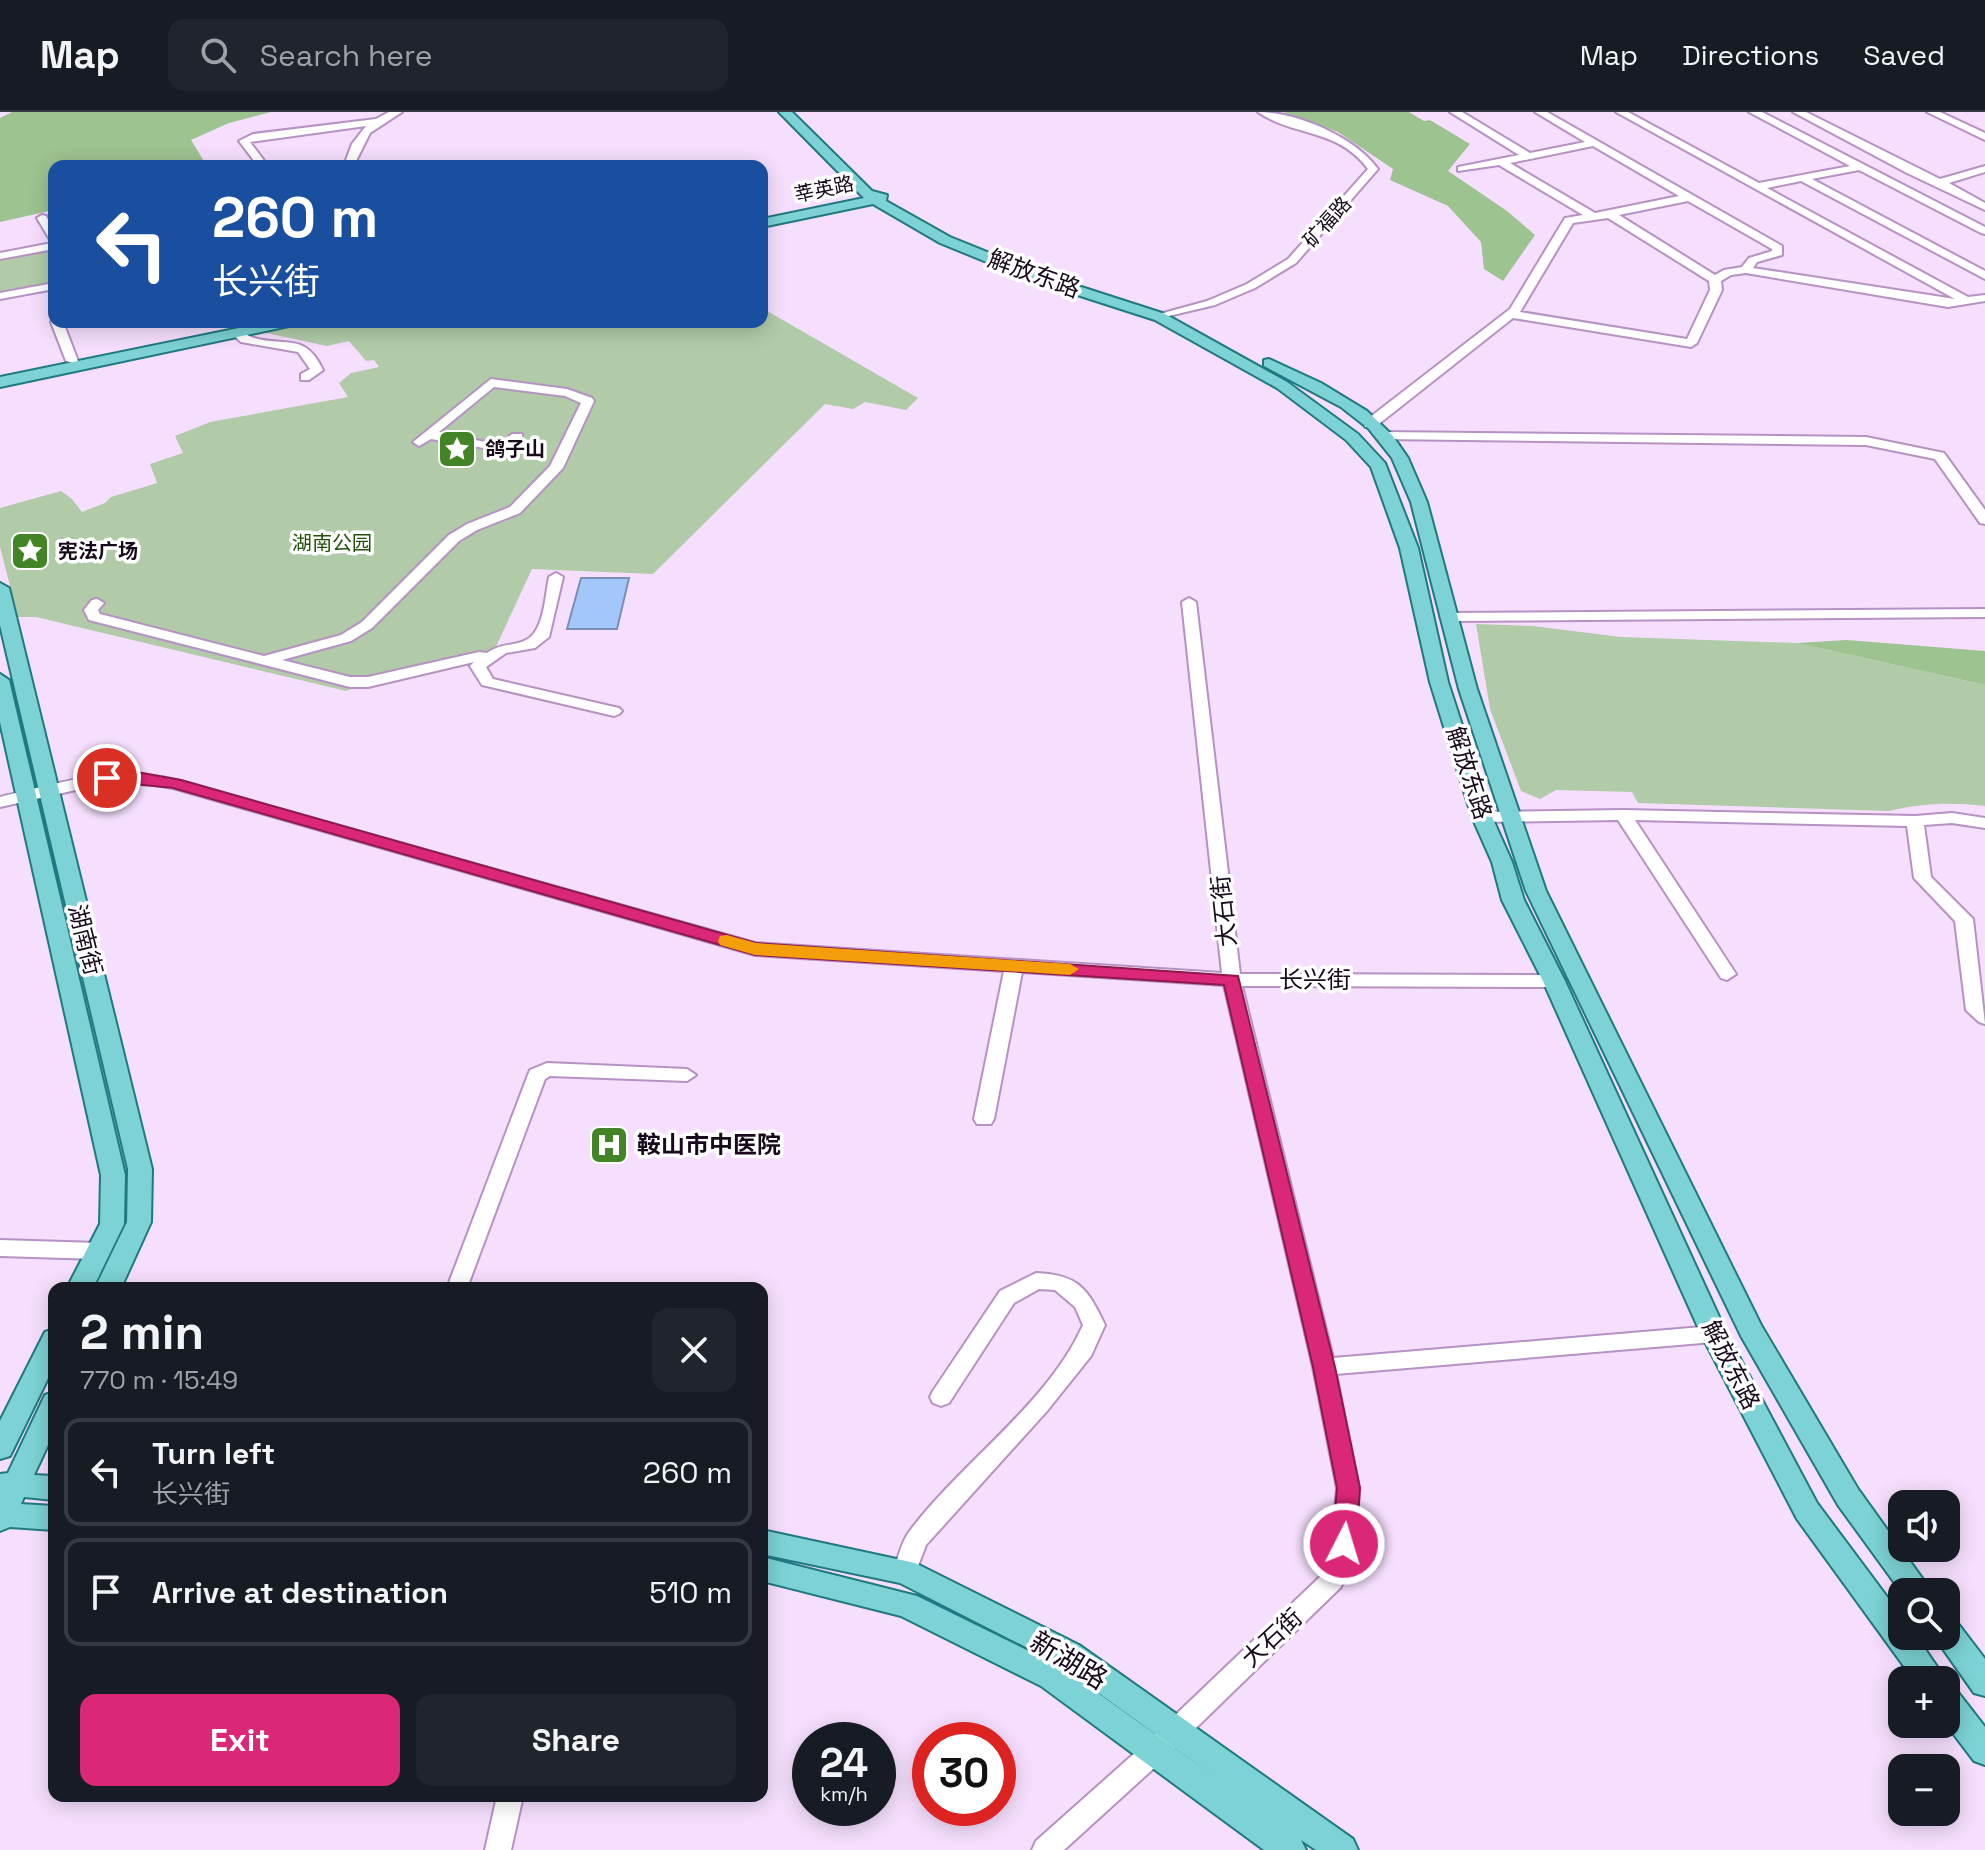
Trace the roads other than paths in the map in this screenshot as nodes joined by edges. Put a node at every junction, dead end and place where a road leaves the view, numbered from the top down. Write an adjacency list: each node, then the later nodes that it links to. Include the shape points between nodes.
1 (785, 112): 25 (main road, 解放东路)
2 (799, 112): 25 (main road, 解放东路)
3 (1263, 112): 45 (street, 矿福路, via 1325,132 1365,154 1373,169 1292,261 1211,303)
4 (1455, 112): 15 (street)
5 (1540, 112): 14 (street)
6 (1621, 112): 24 (street)
7 (1754, 112): 19 (street)
8 (1798, 112): 23 (street)
9 (1932, 112): 11 (street)
10 (395, 113): 12 (street)
11 (1943, 115): 13 (street)
12 (377, 122): 16 (street, via 244,141); 17 (street, via 355,143)
13 (1985, 137)
14 (1595, 143): 15 (street); 26 (street)
15 (1528, 156): 18 (street)
16 (258, 160)
17 (351, 160)
18 (1500, 161): 20 (street); 30 (street)
19 (1860, 167): 22 (street); 34 (street)
20 (1462, 169)
21 (1985, 169): 23 (street)
22 (1802, 178): 24 (street); 38 (street)
23 (1943, 184): 27 (street)
24 (1755, 187): 43 (street)
25 (881, 195): 29 (main road, 莘英路); 32 (main road, 莘英路); 45 (main road, 解放东路, via 945,240 1036,277)
26 (1690, 197): 28 (street); 37 (street, via 1778,248 1778,253 1753,260)
27 (1985, 207)
28 (1610, 214): 30 (street); 39 (street)
29 (768, 215)
30 (1593, 216): 44 (street, via 1569,220)
31 (42, 218): 33 (street)
32 (768, 222)
33 (48, 230)
34 (1985, 231)
35 (48, 244): 36 (street)
36 (0, 256)
37 (1746, 270): 39 (street); 43 (street, via 1948,304)
38 (1985, 276)
39 (1715, 280): 44 (street, via 1716,290 1691,343)
40 (48, 287): 41 (street)
41 (0, 296)
42 (1985, 298): 43 (street)
43 (1966, 301)
44 (1511, 314): 53 (street)
45 (1164, 315): 53 (main road, 解放东路, via 1318,386); 70 (main road, 解放东路, via 1282,385 1352,437 1379,466 1409,548 1439,682)
46 (59, 328): 50 (street)
47 (229, 328): 50 (main road)
48 (230, 328): 52 (main road)
49 (235, 328): 51 (street, via 246,339 300,348 316,364 317,370)
50 (72, 361): 52 (main road)
51 (305, 377)
52 (0, 379)
53 (1377, 430): 55 (street, via 1866,441 1939,456); 61 (main road, 解放东路, via 1405,467)
54 (517, 437): 63 (street, via 502,449 423,438 491,383 567,393 588,401 556,468 515,510 454,538 367,625 318,648)
55 (1985, 520)
56 (556, 577): 62 (street, via 544,634 530,645)
57 (0, 588): 66 (main road, 湖南街)
58 (1189, 602): 75 (street, 大石街)
59 (97, 603): 63 (street, via 91,610 94,617)
60 (1985, 613): 61 (street)
61 (1447, 617): 69 (main road, 解放东路)
62 (487, 657): 63 (street, via 368,682); 65 (street, via 478,666 487,682)
63 (265, 660)
64 (0, 680): 66 (main road, 湖南街)
65 (614, 711)
66 (37, 794): 67 (street, 长兴街); 73 (street, 长兴街, via 107,778 137,777 755,949); 81 (main road, 湖南街, via 113,1175 112,1224); 83 (main road, 湖南街, via 140,1169 139,1222)
67 (0, 802)
68 (1623, 815): 69 (street); 71 (street); 74 (street)
69 (1508, 816): 70 (street); 98 (main road, 解放东路, via 1536,891 1750,1329 1848,1497)
70 (1482, 817): 76 (main road, 解放东路, via 1513,900)
71 (1915, 821): 72 (street, via 1952,818); 77 (street, via 1923,878 1964,919 1975,1010)
72 (1985, 823)
73 (1014, 966): 75 (street, 长兴街); 79 (street)
74 (1727, 974)
75 (1232, 980): 76 (street, 长兴街); 87 (street, 大石街)
76 (1554, 981): 85 (main road, 解放东路)
77 (1985, 1018)
78 (687, 1075): 84 (street, via 547,1069 537,1075)
79 (984, 1119)
80 (0, 1248): 81 (street)
81 (98, 1251): 82 (main road, 湖南街)
82 (83, 1282)
83 (111, 1282)
84 (459, 1282)
85 (1714, 1334): 87 (street); 100 (main road, 解放东路, via 1807,1511)
86 (48, 1351): 90 (main road)
87 (1324, 1367): 103 (street, 大石街, via 1348,1488 1344,1544 1333,1580)
88 (941, 1397): 97 (street, via 1007,1297 1036,1281 1060,1282 1083,1302 1094,1325 1083,1350 916,1540)
89 (48, 1414): 91 (main road)
90 (0, 1448)
91 (8, 1484): 92 (main road); 93 (main road)
92 (48, 1487)
93 (1, 1516): 94 (main road)
94 (48, 1518)
95 (768, 1543): 97 (main road, 新湖路)
96 (768, 1570): 103 (main road, 新湖路, via 907,1605 1052,1677)
97 (905, 1572): 103 (main road, 新湖路, via 1068,1654)
98 (1908, 1578)
99 (1960, 1649): 101 (main road)
100 (1921, 1666)
101 (1985, 1683)
102 (1960, 1719): 104 (main road)
103 (1164, 1741): 107 (street, 大石街); 108 (main road, 新湖路); 109 (main road, 新湖路)
104 (1985, 1751)
105 (509, 1802): 106 (street)
106 (498, 1850)
107 (1045, 1850)
108 (1290, 1850)
109 (1342, 1850)

